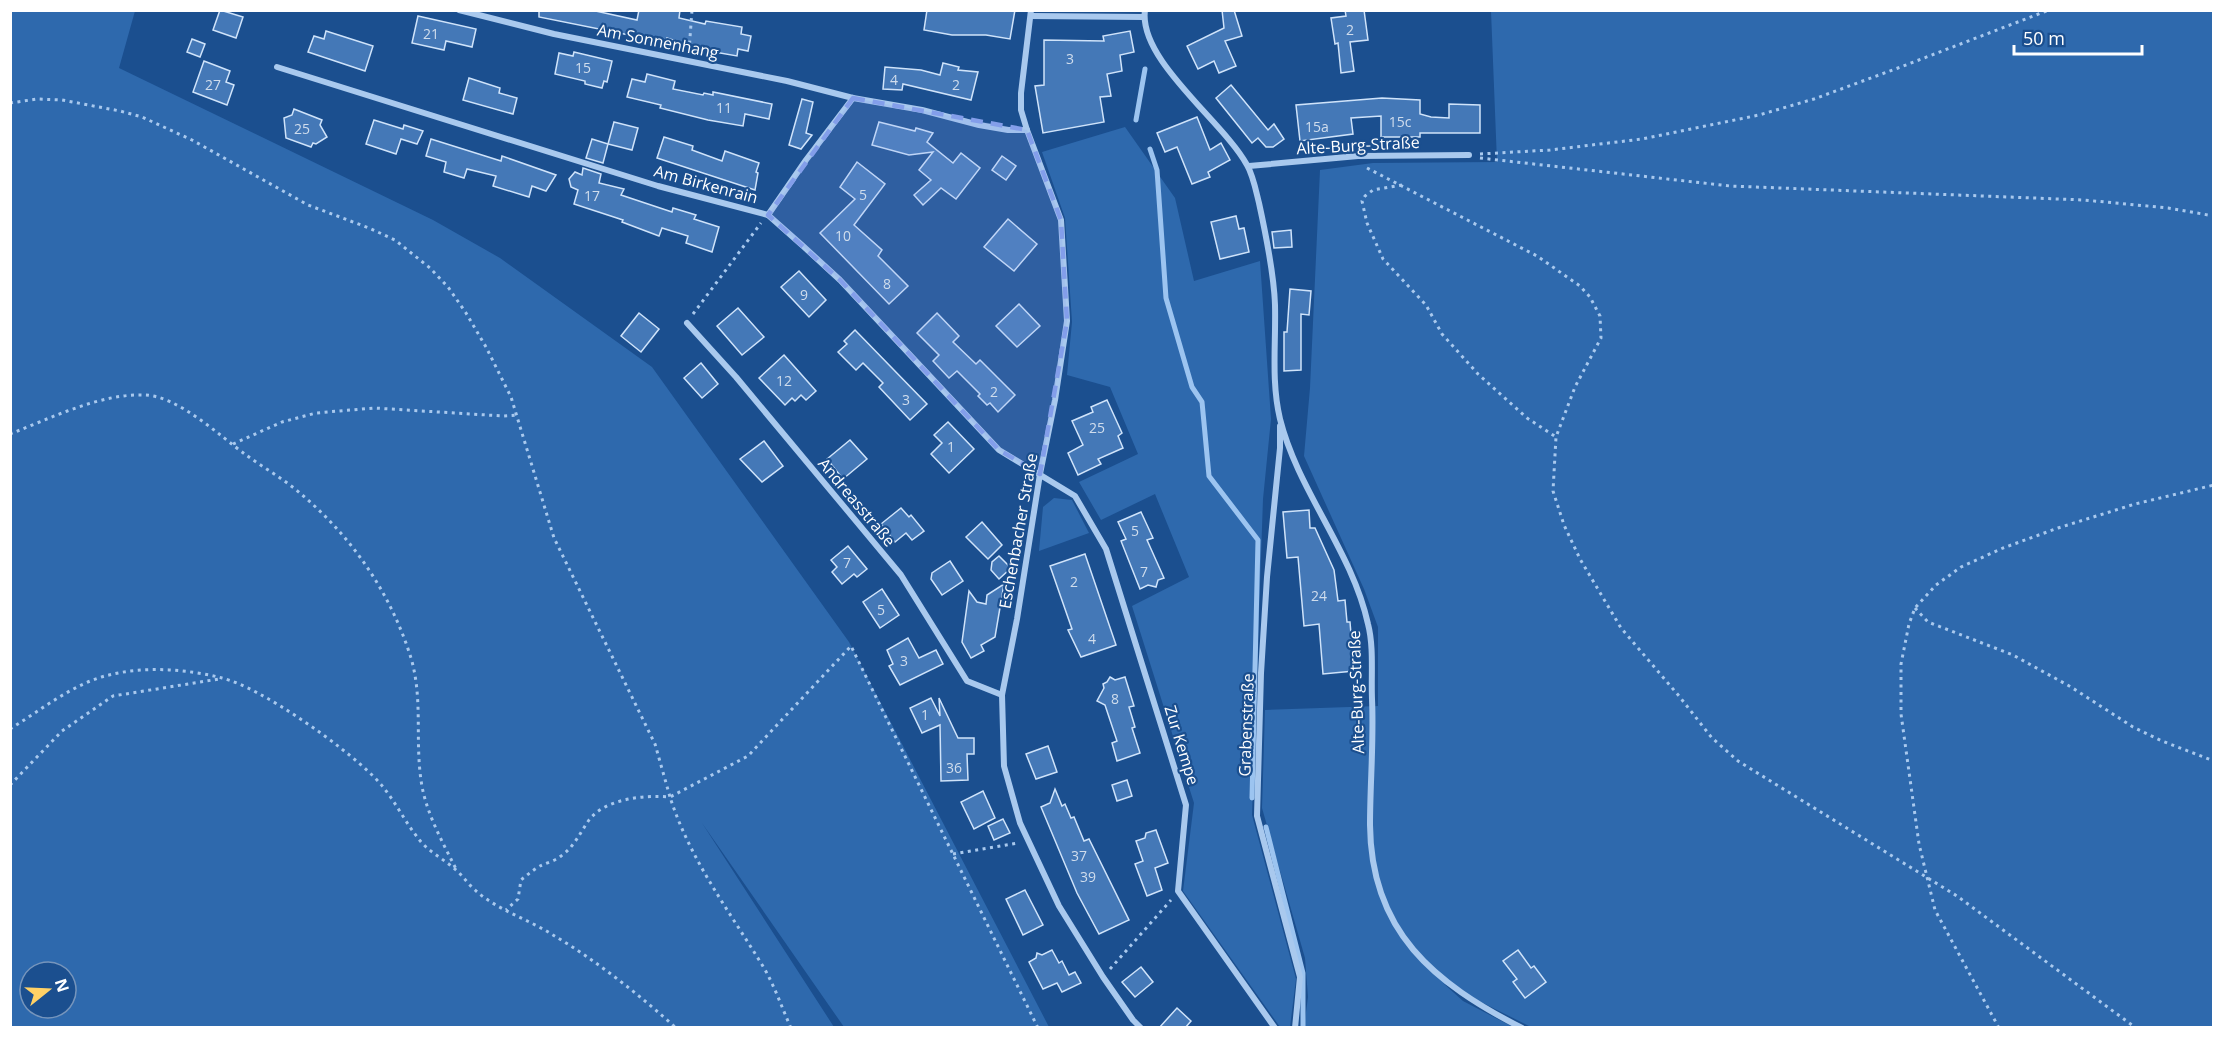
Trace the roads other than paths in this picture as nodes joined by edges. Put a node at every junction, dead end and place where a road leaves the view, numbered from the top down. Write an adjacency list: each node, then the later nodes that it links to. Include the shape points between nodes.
1 (459, 10): 5 (street, Am Sonnenhang)
2 (1031, 13): 3 (street); 6 (street, Eschenbacher Straße, via 1021,93)
3 (1144, 14): 8 (street, Alte-Burg-Straße, via 1151,45 1168,70)
4 (277, 67): 9 (street, Am Birkenrain, via 658,186)
5 (853, 98): 6 (street, Am Sonnenhang, via 980,125); 9 (street)
6 (1027, 130): 12 (street, Eschenbacher Straße, via 1061,220 1065,266 1067,321)
7 (1469, 155): 8 (street, Alte-Burg-Straße, via 1342,156)
8 (1249, 166): 11 (street, Alte-Burg-Straße, via 1274,288 1274,378)
9 (768, 215): 12 (street, Am Birkenrain, via 840,279 999,450)
10 (687, 323): 13 (street, Andreasstraße, via 901,575 967,681)
11 (1280, 417): 16 (street, Grabenstraße, via 1261,662 1257,816 1300,977); 17 (street, Alte-Burg-Straße, via 1287,445 1340,550 1369,626 1373,728 1370,827 1375,869 1386,904 1414,952 1434,971 1481,1006)
12 (1040, 474): 13 (street, Eschenbacher Straße); 15 (street, Zur Kempe, via 1075,496 1106,549 1186,805 1178,891)
13 (1002, 695): 14 (street, Eschenbacher Straße, via 1004,766 1020,823 1059,906 1103,977)
14 (1141, 1028)
15 (1275, 1028)
16 (1295, 1028)
17 (1522, 1028)

